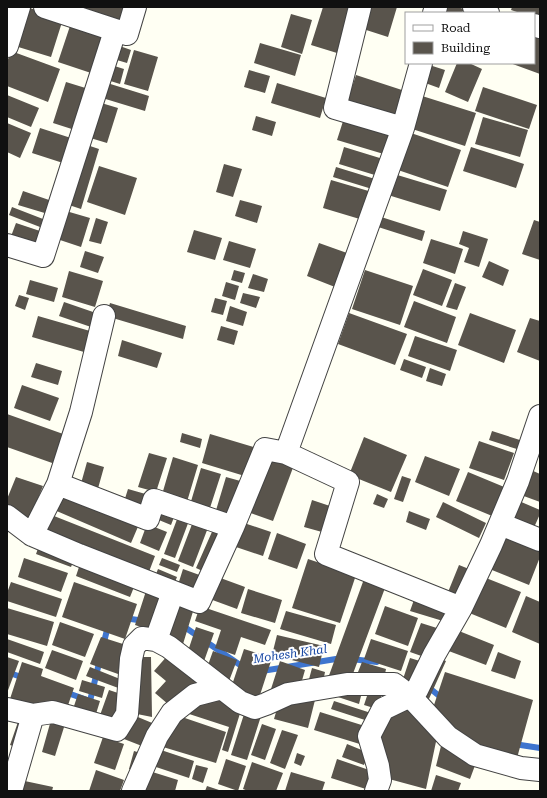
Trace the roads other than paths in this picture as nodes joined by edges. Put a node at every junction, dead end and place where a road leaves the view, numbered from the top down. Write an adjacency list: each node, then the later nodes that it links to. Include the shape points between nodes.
1 (19, 7): 8 (street)
2 (45, 7): 7 (street)
3 (135, 7): 7 (street, via 126,34)
4 (360, 7): 10 (street, via 335,108)
5 (474, 7): 6 (street)
6 (486, 12)
7 (115, 31): 11 (street, via 43,256)
8 (7, 46)
9 (421, 64): 10 (street)
10 (403, 128): 14 (street)
11 (7, 245)
12 (104, 316): 15 (street, via 81,412)
13 (540, 416): 17 (street)
14 (286, 454): 18 (street, via 265,449); 22 (street, via 348,482 326,554)
15 (58, 484): 18 (street, via 148,519 154,500); 19 (street)
16 (7, 516): 19 (street)
17 (500, 524): 20 (street); 22 (street)
18 (233, 527): 21 (street, via 200,602)
19 (32, 536): 21 (street)
20 (540, 540)
21 (173, 592): 23 (street)
22 (461, 608): 25 (street, via 417,690)
23 (156, 640): 24 (street); 27 (street, via 142,638 134,646 127,714 117,730 53,712)
24 (222, 688): 25 (street, via 240,702 255,708 288,694 347,684 394,684); 30 (street, via 195,695 172,713 157,736)
25 (410, 696): 28 (street, via 448,737 475,755 521,768); 31 (street, via 383,709 369,736 380,780)
26 (7, 709): 27 (street)
27 (33, 715): 29 (street)
28 (540, 770)
29 (11, 791)
30 (133, 791)
31 (376, 791)

